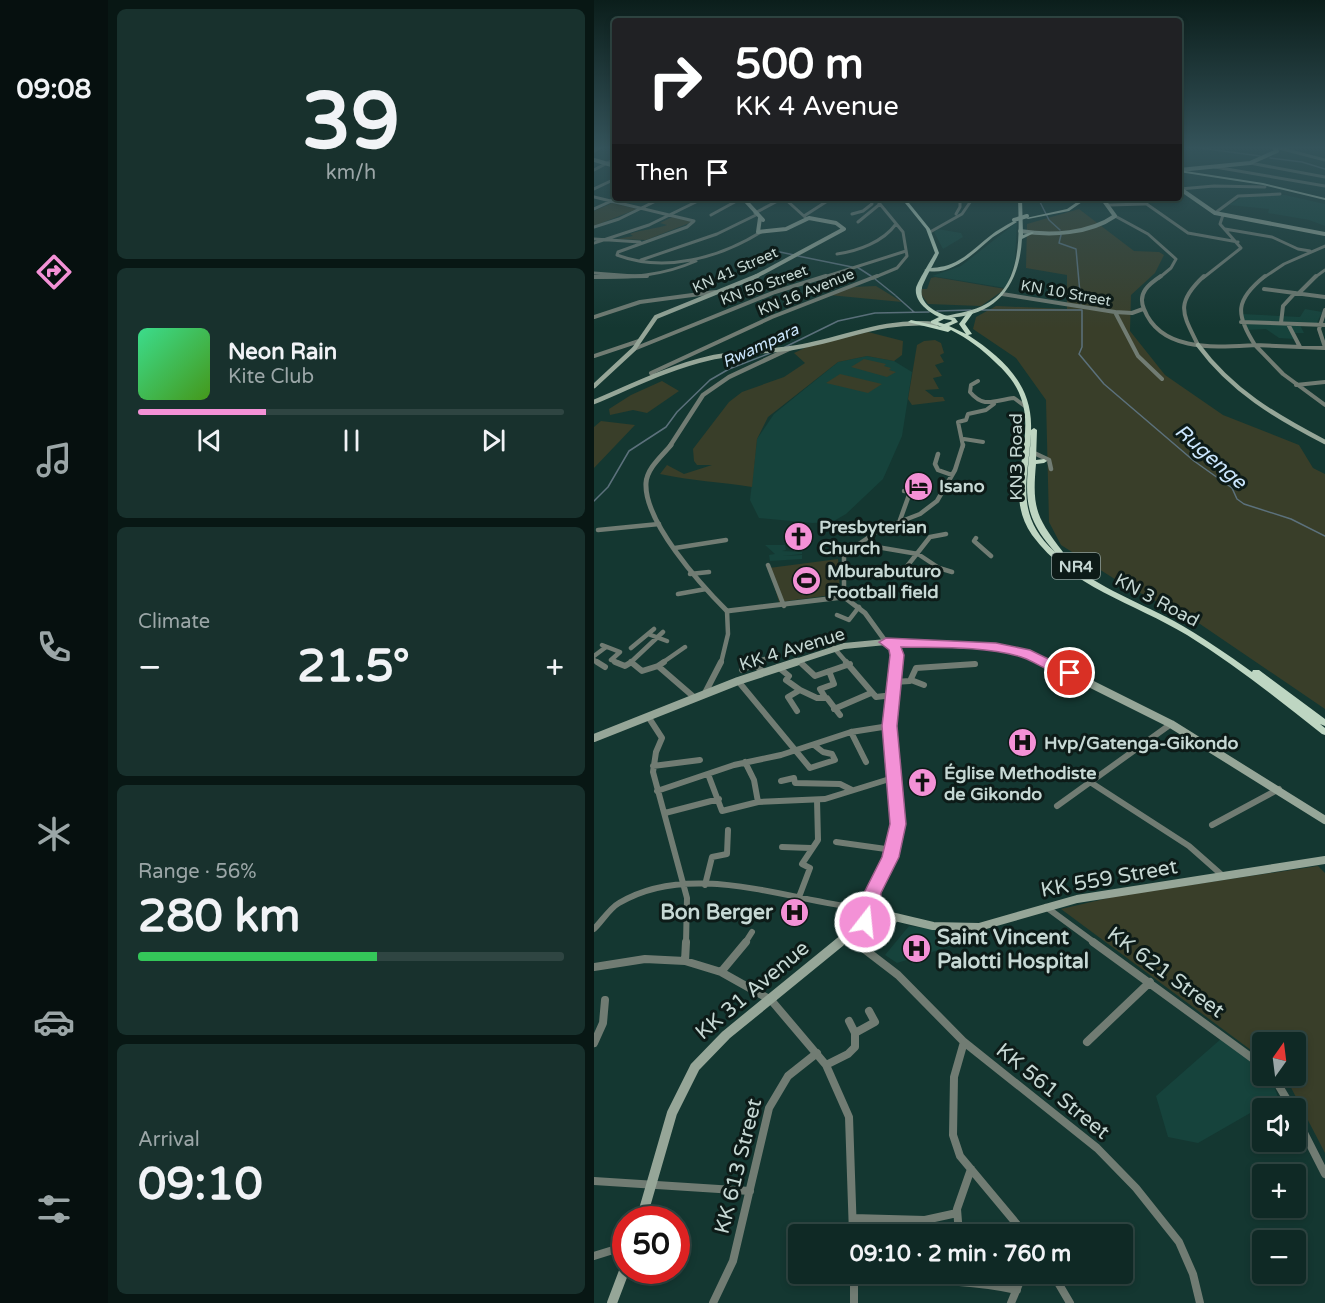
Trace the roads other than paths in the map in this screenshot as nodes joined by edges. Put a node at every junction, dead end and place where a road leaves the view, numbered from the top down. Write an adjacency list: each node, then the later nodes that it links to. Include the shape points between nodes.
1 (1108, 206): 28 (main road)
2 (636, 207): 21 (street)
3 (685, 207): 23 (street)
4 (726, 207): 26 (street)
5 (750, 207): 27 (main road)
6 (770, 207): 27 (street)
7 (794, 207): 29 (street)
8 (821, 207): 29 (street)
9 (869, 207): 24 (street)
10 (877, 207): 30 (street)
11 (882, 207): 31 (street)
12 (908, 207): 35 (highway, NR4)
13 (908, 207): 53 (highway, NR4, via 932,248)
14 (960, 207): 35 (street, via 957,213)
15 (969, 207): 35 (street)
16 (1020, 207): 33 (main road)
17 (1073, 207): 53 (main road, bridge, via 1014,221 958,265)
18 (1149, 207): 44 (street, via 1191,235)
19 (1206, 207): 22 (main road)
20 (1223, 207): 22 (street)
21 (641, 208): 23 (street); 32 (street)
22 (1215, 213): 25 (main road)
23 (670, 214): 41 (street); 43 (street, via 694,222)
24 (852, 214)
25 (1224, 214): 34 (street, via 1220,222); 38 (main road)
26 (711, 215)
27 (757, 215): 36 (main road); 52 (street, via 717,234)
28 (1115, 216): 37 (main road, via 1091,228); 62 (street, via 1131,223 1176,258 1172,267 1145,289)
29 (806, 217): 36 (main road, KN 41 Street, via 788,229); 58 (main road, KN 41 Street, via 836,223 844,229 764,273)
30 (858, 222)
31 (896, 224): 47 (street, via 903,232); 49 (street, via 890,233)
32 (594, 227)
33 (1020, 228): 37 (main road); 39 (main road)
34 (1225, 229): 44 (street); 46 (street, via 1272,237)
35 (929, 231): 53 (highway, NR4, via 937,253)
36 (760, 232): 40 (street)
37 (1031, 232): 39 (main road)
38 (1325, 234)
39 (1020, 238): 60 (main road, via 1016,274)
40 (751, 239): 51 (street)
41 (604, 240): 42 (street); 43 (street)
42 (594, 241)
43 (646, 242): 52 (street, via 618,252 622,258)
44 (1238, 242): 80 (street, via 1239,252 1198,281 1186,303 1186,324)
45 (1325, 246): 48 (street)
46 (1298, 249): 48 (street); 50 (street)
47 (906, 251): 85 (street, KN 50 Street, via 775,292); 89 (street, KN 16 Avenue, via 905,261 894,270 771,317 650,373)
48 (1312, 251): 50 (street)
49 (837, 254)
50 (1304, 254): 72 (street, via 1277,267 1251,289 1241,302)
51 (700, 259): 52 (street); 56 (street)
52 (638, 261)
53 (932, 269): 66 (highway, NR4, via 914,294 915,301); 69 (highway, NR4, via 919,288 920,299)
54 (1325, 270): 59 (street)
55 (594, 275): 56 (street)
56 (660, 276)
57 (1264, 289): 59 (street)
58 (715, 292): 68 (street, via 640,302); 79 (main road, KN 41 Street, via 656,317)
59 (1297, 293): 61 (street); 73 (street, via 1282,308)
60 (1002, 294): 64 (street, KN 10 Street); 65 (main road)
61 (1325, 297)
62 (1143, 309): 64 (street); 80 (street, via 1164,337)
63 (1325, 310): 75 (street)
64 (1115, 312): 90 (street, KN 10 Street, via 1138,356)
65 (970, 313): 67 (main road); 78 (highway, via 962,323)
66 (929, 314): 69 (highway, NR4); 70 (highway, via 926,320)
67 (963, 316): 69 (main road); 71 (main road)
68 (594, 317)
69 (939, 319): 70 (main road); 71 (highway, NR4); 77 (highway, NR4)
70 (913, 322): 78 (highway); 84 (main road, via 859,329)
71 (955, 322): 77 (highway, NR4); 78 (highway, KN3 Road / NR4)
72 (1241, 322): 73 (street); 81 (street)
73 (1281, 323): 74 (street)
74 (1288, 324): 75 (street); 82 (street)
75 (1319, 324): 76 (street); 83 (street)
76 (1325, 325)
77 (944, 326): 78 (highway, NR4)
78 (967, 335): 98 (highway, NR4, via 1012,373); 104 (highway, KN3 Road / NR4, via 1012,368 1027,388 1033,416)
79 (639, 341): 85 (main road, KN 41 Street); 88 (street)
80 (1198, 345): 81 (street); 102 (main road, via 1244,397)
81 (1256, 345): 82 (street); 94 (street)
82 (1300, 346): 83 (street)
83 (1325, 347)
84 (792, 348): 86 (main road); 87 (street)
85 (634, 349): 93 (main road, KN 41 Street)
86 (775, 349): 87 (main road); 89 (main road, via 709,358)
87 (781, 353): 109 (street, via 729,376 698,401 680,434 650,470 647,493)
88 (594, 356)
89 (654, 376): 95 (main road)
90 (1162, 380)
91 (978, 381): 96 (street, via 970,385 972,396)
92 (1325, 382): 94 (street)
93 (595, 384)
94 (1296, 385): 97 (street)
95 (594, 402)
96 (994, 404): 98 (street, via 1012,398); 100 (street, via 958,422)
97 (1325, 405)
98 (1028, 408): 104 (highway, NR4)
99 (970, 431): 100 (street)
100 (963, 440): 101 (street); 106 (street)
101 (984, 442)
102 (1325, 442)
103 (938, 454): 106 (street, via 938,470)
104 (1031, 457): 105 (highway); 147 (highway, KN3 Road / NR4, via 1032,513 1060,553 1094,578 1198,634)
105 (1049, 464)
106 (952, 476): 108 (street, via 937,501 920,514)
107 (904, 491): 108 (street, via 909,491 909,495)
108 (900, 520): 114 (street)
109 (658, 524): 110 (street); 115 (street)
110 (598, 530)
111 (946, 534): 116 (street, via 930,537)
112 (976, 538): 117 (street, via 974,542)
113 (726, 540): 115 (street)
114 (859, 544): 116 (street); 125 (street, via 844,554 842,561)
115 (675, 548): 122 (street)
116 (918, 554): 119 (street); 121 (street)
117 (991, 556)
118 (768, 564): 126 (street)
119 (908, 565)
120 (709, 572): 122 (street)
121 (952, 573)
122 (690, 574): 123 (street)
123 (706, 589): 124 (street); 128 (street)
124 (678, 594)
125 (844, 597): 126 (street); 127 (street, KK 31 Avenue)
126 (784, 606): 128 (street)
127 (859, 607): 129 (street, via 849,620); 135 (street, KK 31 Avenue)
128 (727, 611): 160 (street, via 729,643)
129 (837, 615)
130 (654, 629): 132 (street)
131 (663, 632): 133 (street)
132 (648, 634): 133 (street); 137 (street)
133 (658, 638): 134 (street); 143 (street)
134 (667, 640)
135 (886, 642): 138 (main road, KK 4 Avenue); 156 (main road, KK 31 Avenue, via 896,649); 169 (main road, KK 4 Avenue, via 972,645 1025,653)
136 (685, 647): 148 (street)
137 (631, 648)
138 (834, 648): 142 (main road, KK 4 Avenue); 145 (street)
139 (594, 658): 143 (street, via 604,646 620,652 611,660 623,665); 149 (street)
140 (746, 659): 144 (street)
141 (764, 659): 144 (street)
142 (797, 660): 150 (main road, KK 4 Avenue); 152 (street, via 815,676)
143 (630, 663): 148 (street, via 642,671)
144 (754, 664): 151 (street); 153 (street)
145 (850, 664): 152 (street); 159 (street)
146 (975, 664): 154 (street, via 916,668)
147 (1240, 664): 168 (highway, KN3 Road / NR4); 172 (highway, NR4)
148 (658, 666): 163 (street)
149 (605, 667)
150 (778, 667): 153 (main road, KK 4 Avenue); 158 (street, via 789,676 786,680)
151 (742, 670)
152 (829, 671): 162 (street, via 834,684 820,689)
153 (764, 672): 155 (main road, KK 4 Avenue)
154 (912, 680): 156 (street); 157 (street)
155 (738, 681): 160 (main road, KK 4 Avenue); 175 (street, via 785,733)
156 (894, 682): 161 (main road, KK 31 Avenue)
157 (924, 685)
158 (800, 690): 162 (street, via 817,698); 165 (street, via 788,697)
159 (871, 693): 161 (street, via 878,699); 164 (street)
160 (705, 695): 163 (main road, KK 4 Avenue)
161 (893, 695): 170 (main road, KK 31 Avenue)
162 (825, 697): 164 (street)
163 (695, 698): 167 (main road, KK 4 Avenue)
164 (834, 709): 166 (street)
165 (797, 711)
166 (840, 715)
167 (649, 718): 173 (main road, KK 4 Avenue); 179 (street, via 662,738)
168 (1325, 723)
169 (1171, 724): 183 (street); 184 (main road, KK 4 Avenue)
170 (889, 726): 171 (street); 181 (main road, KK 31 Avenue)
171 (851, 732): 174 (street); 178 (street)
172 (1325, 732)
173 (595, 736)
174 (814, 745): 175 (street); 175 (street, via 832,754 835,760 810,768)
175 (795, 751): 177 (street)
176 (700, 760): 179 (street)
177 (745, 762): 180 (street); 189 (street)
178 (866, 762)
179 (653, 766): 186 (street)
180 (708, 774): 186 (street); 187 (street)
181 (896, 777): 185 (street); 198 (main road, KK 31 Avenue, via 898,824)
182 (781, 781): 185 (street, via 794,778 795,783 840,784)
183 (1090, 782): 190 (street); 200 (street, via 1190,846)
184 (1279, 789): 192 (main road, KK 4 Avenue); 193 (street)
185 (852, 790): 188 (street)
186 (657, 791): 191 (street)
187 (719, 799): 189 (street, via 722,811); 191 (street)
188 (817, 800): 189 (street); 197 (street, via 818,840)
189 (758, 802)
190 (1057, 806)
191 (665, 813): 201 (street)
192 (1325, 820)
193 (1212, 825)
194 (728, 830): 202 (street, via 727,854 712,857)
195 (836, 842): 198 (street)
196 (782, 847): 197 (street)
197 (811, 848): 204 (street, via 802,864 810,868)
198 (892, 850): 203 (main road, KK 31 Avenue)
199 (1323, 862): 200 (main road, KK 559 Street)
200 (1224, 877): 206 (main road, KK 559 Street)
201 (683, 883): 202 (street); 212 (street, via 656,886 622,899 604,912); 215 (street, via 688,918)
202 (705, 885): 204 (street)
203 (873, 893): 207 (main road, KK 31 Avenue); 208 (main road, KK 31 Avenue)
204 (800, 897): 205 (street)
205 (836, 907): 207 (street); 209 (street)
206 (1046, 907): 210 (main road, KK 559 Street, via 963,929); 218 (street, KK 621 Street)
207 (857, 908): 208 (main road, KK 559 Street); 209 (main road, KK 31 Avenue)
208 (870, 912): 210 (main road, KK 559 Street); 211 (main road, KK 31 Avenue)
209 (851, 918): 211 (main road, KK 559 Street); 214 (main road, KK 31 Avenue)
210 (902, 919): 211 (main road, KK 559 Street)
211 (865, 922): 214 (main road, KK 31 Avenue)
212 (594, 928)
213 (752, 932): 217 (street, via 745,947 736,952)
214 (848, 934): 220 (main road, KK 31 Avenue); 224 (street, KK 561 Street, via 898,975)
215 (685, 961): 216 (street, via 645,959); 217 (street)
216 (594, 967)
217 (722, 972): 220 (street)
218 (1149, 982): 225 (street); 228 (street, KK 621 Street)
219 (605, 1000): 226 (street, via 604,1020)
220 (771, 1000): 227 (street); 234 (main road, KK 31 Avenue, via 731,1028 706,1052 687,1080 675,1105)
221 (869, 1011): 223 (street, via 874,1022)
222 (849, 1021): 223 (street)
223 (855, 1033): 229 (street, via 853,1050)
224 (964, 1042): 231 (street, via 954,1077 953,1135 960,1156); 257 (street, KK 561 Street, via 1097,1148 1136,1188 1179,1242)
225 (1087, 1042)
226 (594, 1043)
227 (817, 1053): 229 (street); 235 (street, KK 613 Street, via 796,1066 775,1092)
228 (1252, 1058)
229 (826, 1065): 238 (street, via 849,1117)
230 (1306, 1137): 232 (street)
231 (971, 1168): 237 (street); 241 (street)
232 (1325, 1174)
233 (594, 1181): 234 (street)
234 (651, 1186): 235 (street); 236 (main road, KK 31 Avenue)
235 (750, 1191): 253 (street, KK 613 Street, via 733,1261)
236 (645, 1206)
237 (957, 1214): 238 (street, via 925,1220); 240 (street)
238 (852, 1218): 239 (street)
239 (852, 1224)
240 (958, 1224)
241 (1017, 1224)
242 (612, 1250): 243 (street)
243 (594, 1256)
244 (619, 1284): 252 (main road)
245 (854, 1284): 254 (street)
246 (972, 1284): 247 (street)
247 (988, 1284)
248 (988, 1284): 251 (street)
249 (1019, 1284): 251 (street)
250 (1059, 1284): 256 (street)
251 (1017, 1290): 255 (street)
252 (612, 1303)
253 (713, 1303)
254 (854, 1303)
255 (1011, 1303)
256 (1070, 1303)
257 (1200, 1303)

